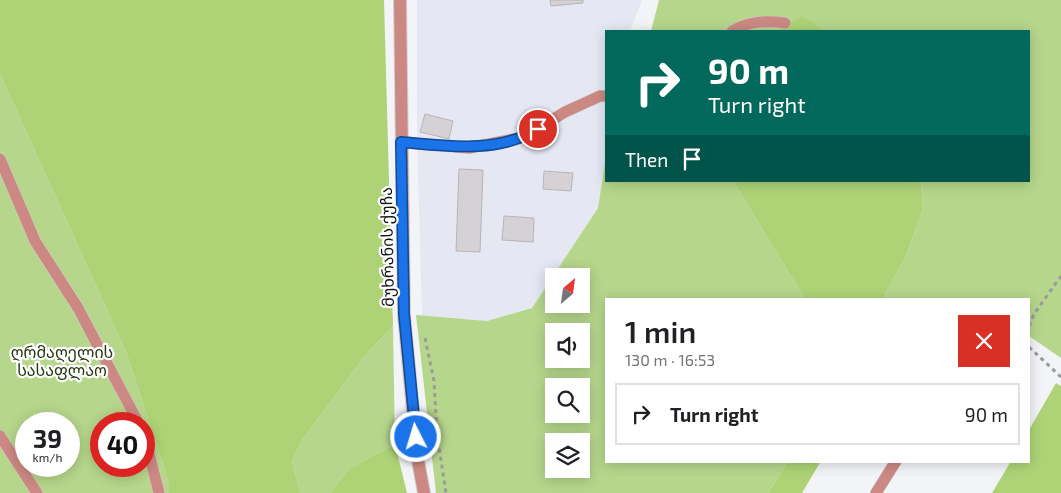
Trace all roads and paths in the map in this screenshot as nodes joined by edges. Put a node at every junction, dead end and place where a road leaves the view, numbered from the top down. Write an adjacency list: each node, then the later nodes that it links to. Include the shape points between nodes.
1 (400, 0): 5 (street, მუხრანის ქუჩა)
2 (785, 23): 3 (lane, via 744,24)
3 (734, 30)
4 (605, 96): 5 (lane, via 565,112 524,137 469,148)
5 (401, 142): 18 (street, მუხრანის ქუჩა, via 404,314 417,455)
6 (0, 159): 12 (lane, via 35,241 78,308)
7 (1061, 276): 8 (path)
8 (1030, 324)
9 (424, 334): 19 (path, via 434,381 437,434)
10 (1030, 348): 11 (path)
11 (1061, 377)
12 (133, 412)
13 (0, 436): 16 (lane)
14 (895, 463): 20 (lane)
15 (155, 477): 17 (lane)
16 (37, 493)
17 (159, 493)
18 (424, 493)
19 (446, 493)
20 (876, 493)

